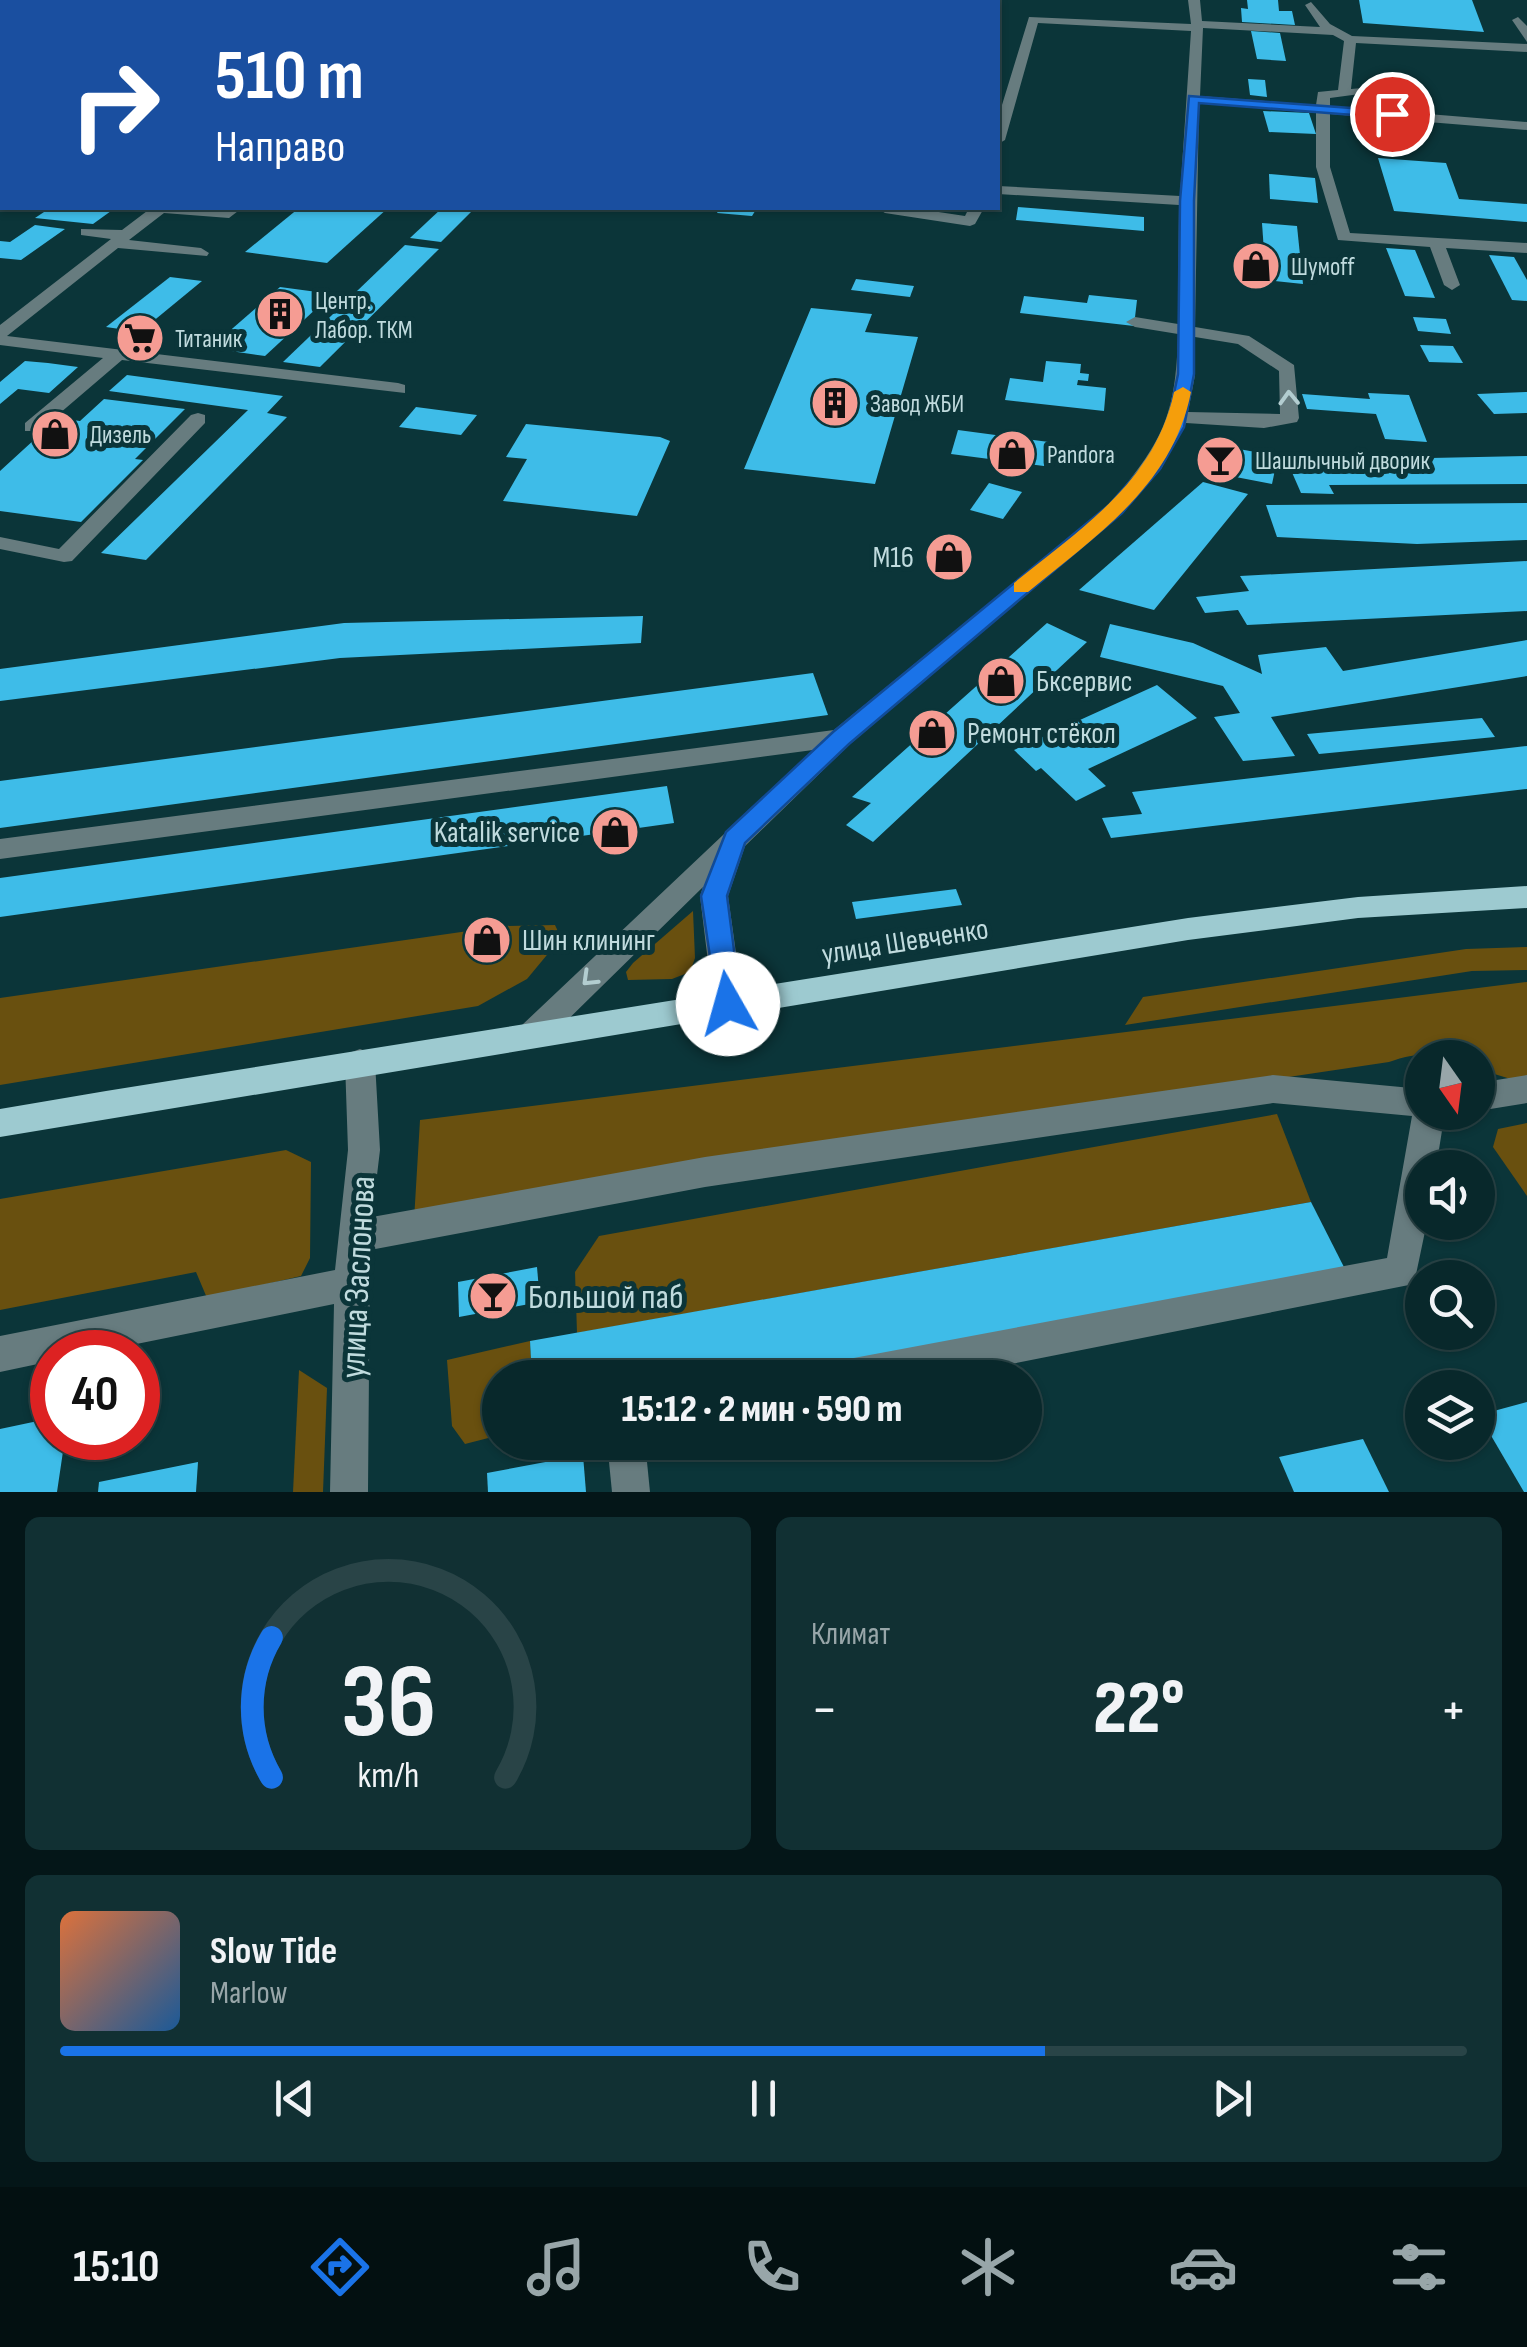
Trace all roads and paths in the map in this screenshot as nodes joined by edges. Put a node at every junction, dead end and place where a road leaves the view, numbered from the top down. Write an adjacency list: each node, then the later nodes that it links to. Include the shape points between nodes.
1 (1194, 0): 4 (street)
2 (1312, 5): 5 (street)
3 (1518, 20): 6 (street)
4 (1197, 26): 5 (street); 11 (street); 14 (street, via 1032,19)
5 (1336, 32): 7 (street)
6 (1527, 38)
7 (1350, 39): 8 (street); 10 (street)
8 (1527, 48)
9 (1384, 90): 10 (street)
10 (1344, 93): 12 (street, via 1323,95)
11 (1193, 99): 12 (street); 16 (street)
12 (1324, 109): 13 (street); 24 (street, via 1323,167 1344,237)
13 (1527, 126)
14 (1000, 133)
15 (1000, 190): 16 (street)
16 (1187, 201): 29 (street)
17 (159, 210): 23 (street)
18 (189, 210): 19 (street)
19 (232, 210)
20 (898, 210): 21 (street, via 970,221)
21 (975, 210)
22 (88, 232): 23 (street)
23 (120, 239): 26 (street); 30 (street)
24 (1436, 242): 25 (street); 27 (street)
25 (1527, 248)
26 (201, 252)
27 (1452, 284)
28 (1135, 322): 29 (street)
29 (1187, 328): 33 (street); 33 (street, one-way to 29, via 1290,418 1288,369 1243,340)
30 (0, 336): 31 (street)
31 (115, 356): 32 (street); 35 (street)
32 (398, 389)
33 (1178, 417): 37 (street, via 1154,466 1116,509)
34 (198, 419): 36 (street, via 64,556)
35 (32, 427)
36 (0, 543)
37 (841, 738): 38 (street); 39 (street)
38 (734, 838): 41 (street, via 714,896); 42 (street, one-way to 42)
39 (0, 848)
40 (1527, 897): 41 (main road, улица Шевченко, via 1302,915)
41 (728, 1004): 42 (main road, улица Шевченко)
42 (532, 1035): 43 (main road, улица Шевченко)
43 (360, 1062): 47 (main road, улица Шевченко); 49 (street, улица Заслонова, via 364,1150)
44 (1527, 1089): 45 (street)
45 (1495, 1094)
46 (1405, 1102): 49 (street, via 1273,1089 705,1172)
47 (0, 1124)
48 (1426, 1130): 52 (street, via 1402,1272)
49 (353, 1237): 50 (street, улица Заслонова)
50 (352, 1284): 51 (street); 54 (street, улица Заслонова)
51 (0, 1354)
52 (939, 1360)
53 (628, 1460): 55 (street)
54 (349, 1492)
55 (631, 1492)

